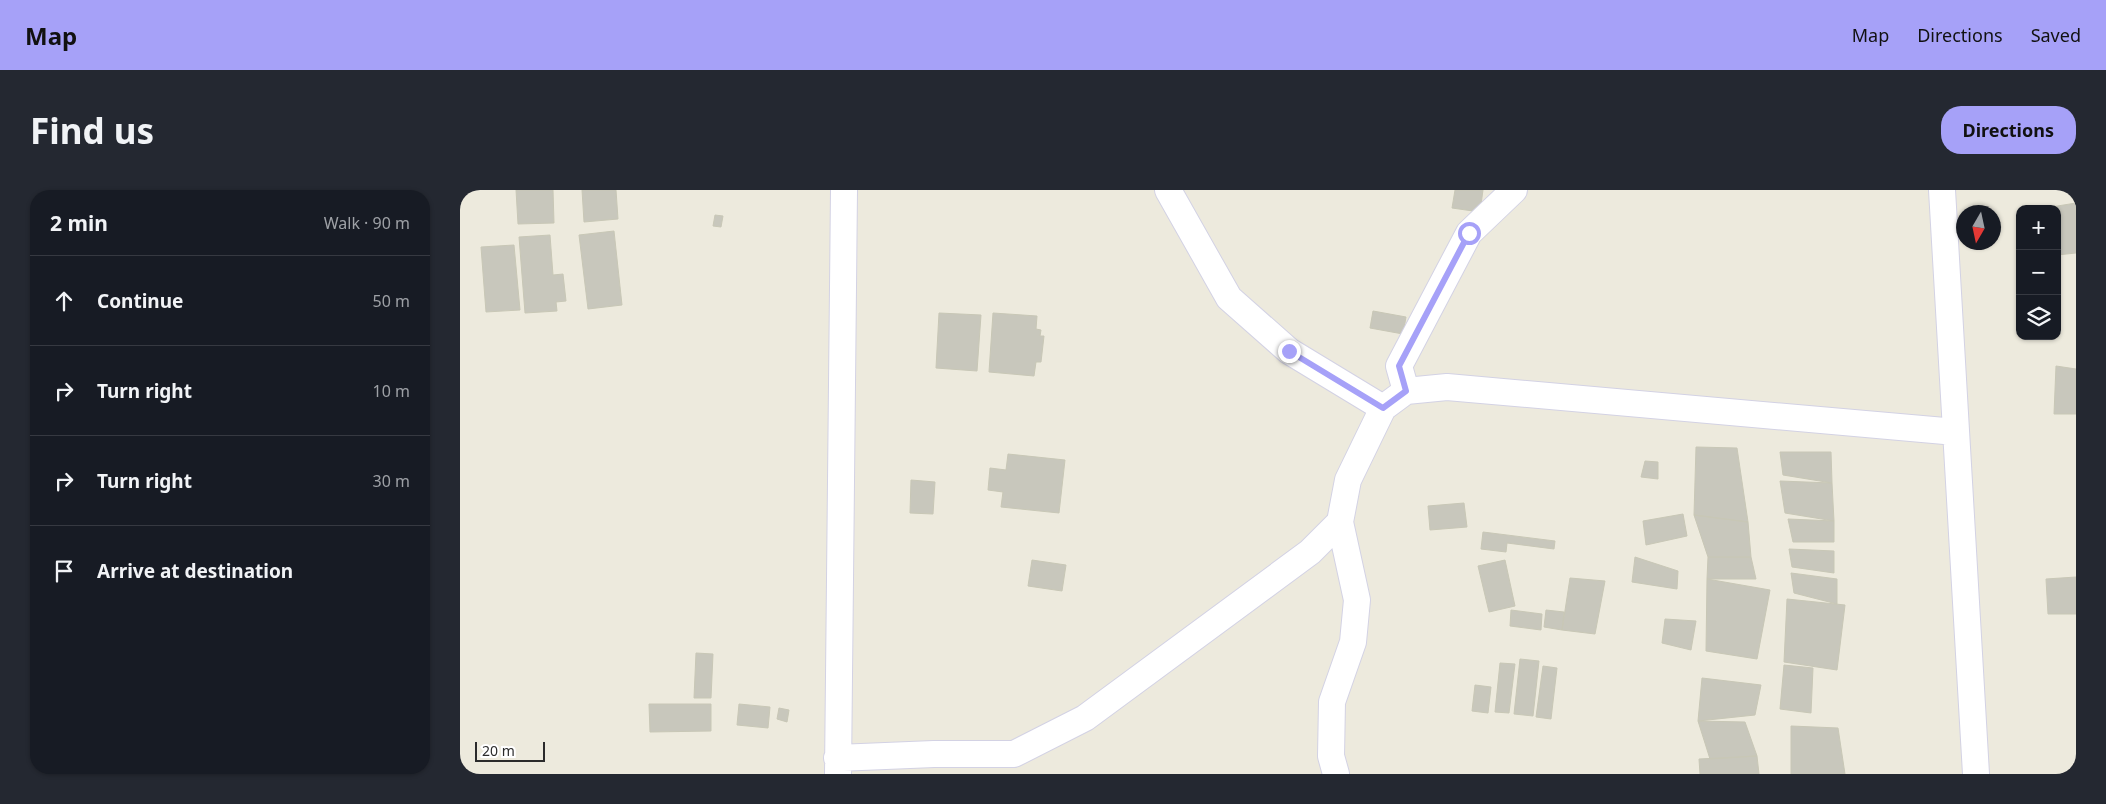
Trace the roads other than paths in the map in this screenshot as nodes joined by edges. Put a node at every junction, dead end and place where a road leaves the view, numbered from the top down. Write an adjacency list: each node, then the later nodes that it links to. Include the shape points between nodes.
1 (844, 190): 9 (street)
2 (1168, 190): 6 (street, via 1229,298 1289,351)
3 (1514, 190): 5 (street, via 1469,233 1399,366)
4 (1942, 190): 7 (street)
5 (1406, 391): 6 (street); 7 (street, via 1447,387)
6 (1383, 408): 8 (street, via 1348,480)
7 (1956, 432): 11 (street)
8 (1340, 522): 9 (street, via 1310,552 1084,718 1014,754 934,754); 10 (street, via 1357,600 1353,642 1332,702 1331,756)
9 (838, 766)
10 (1336, 774)
11 (1976, 774)

